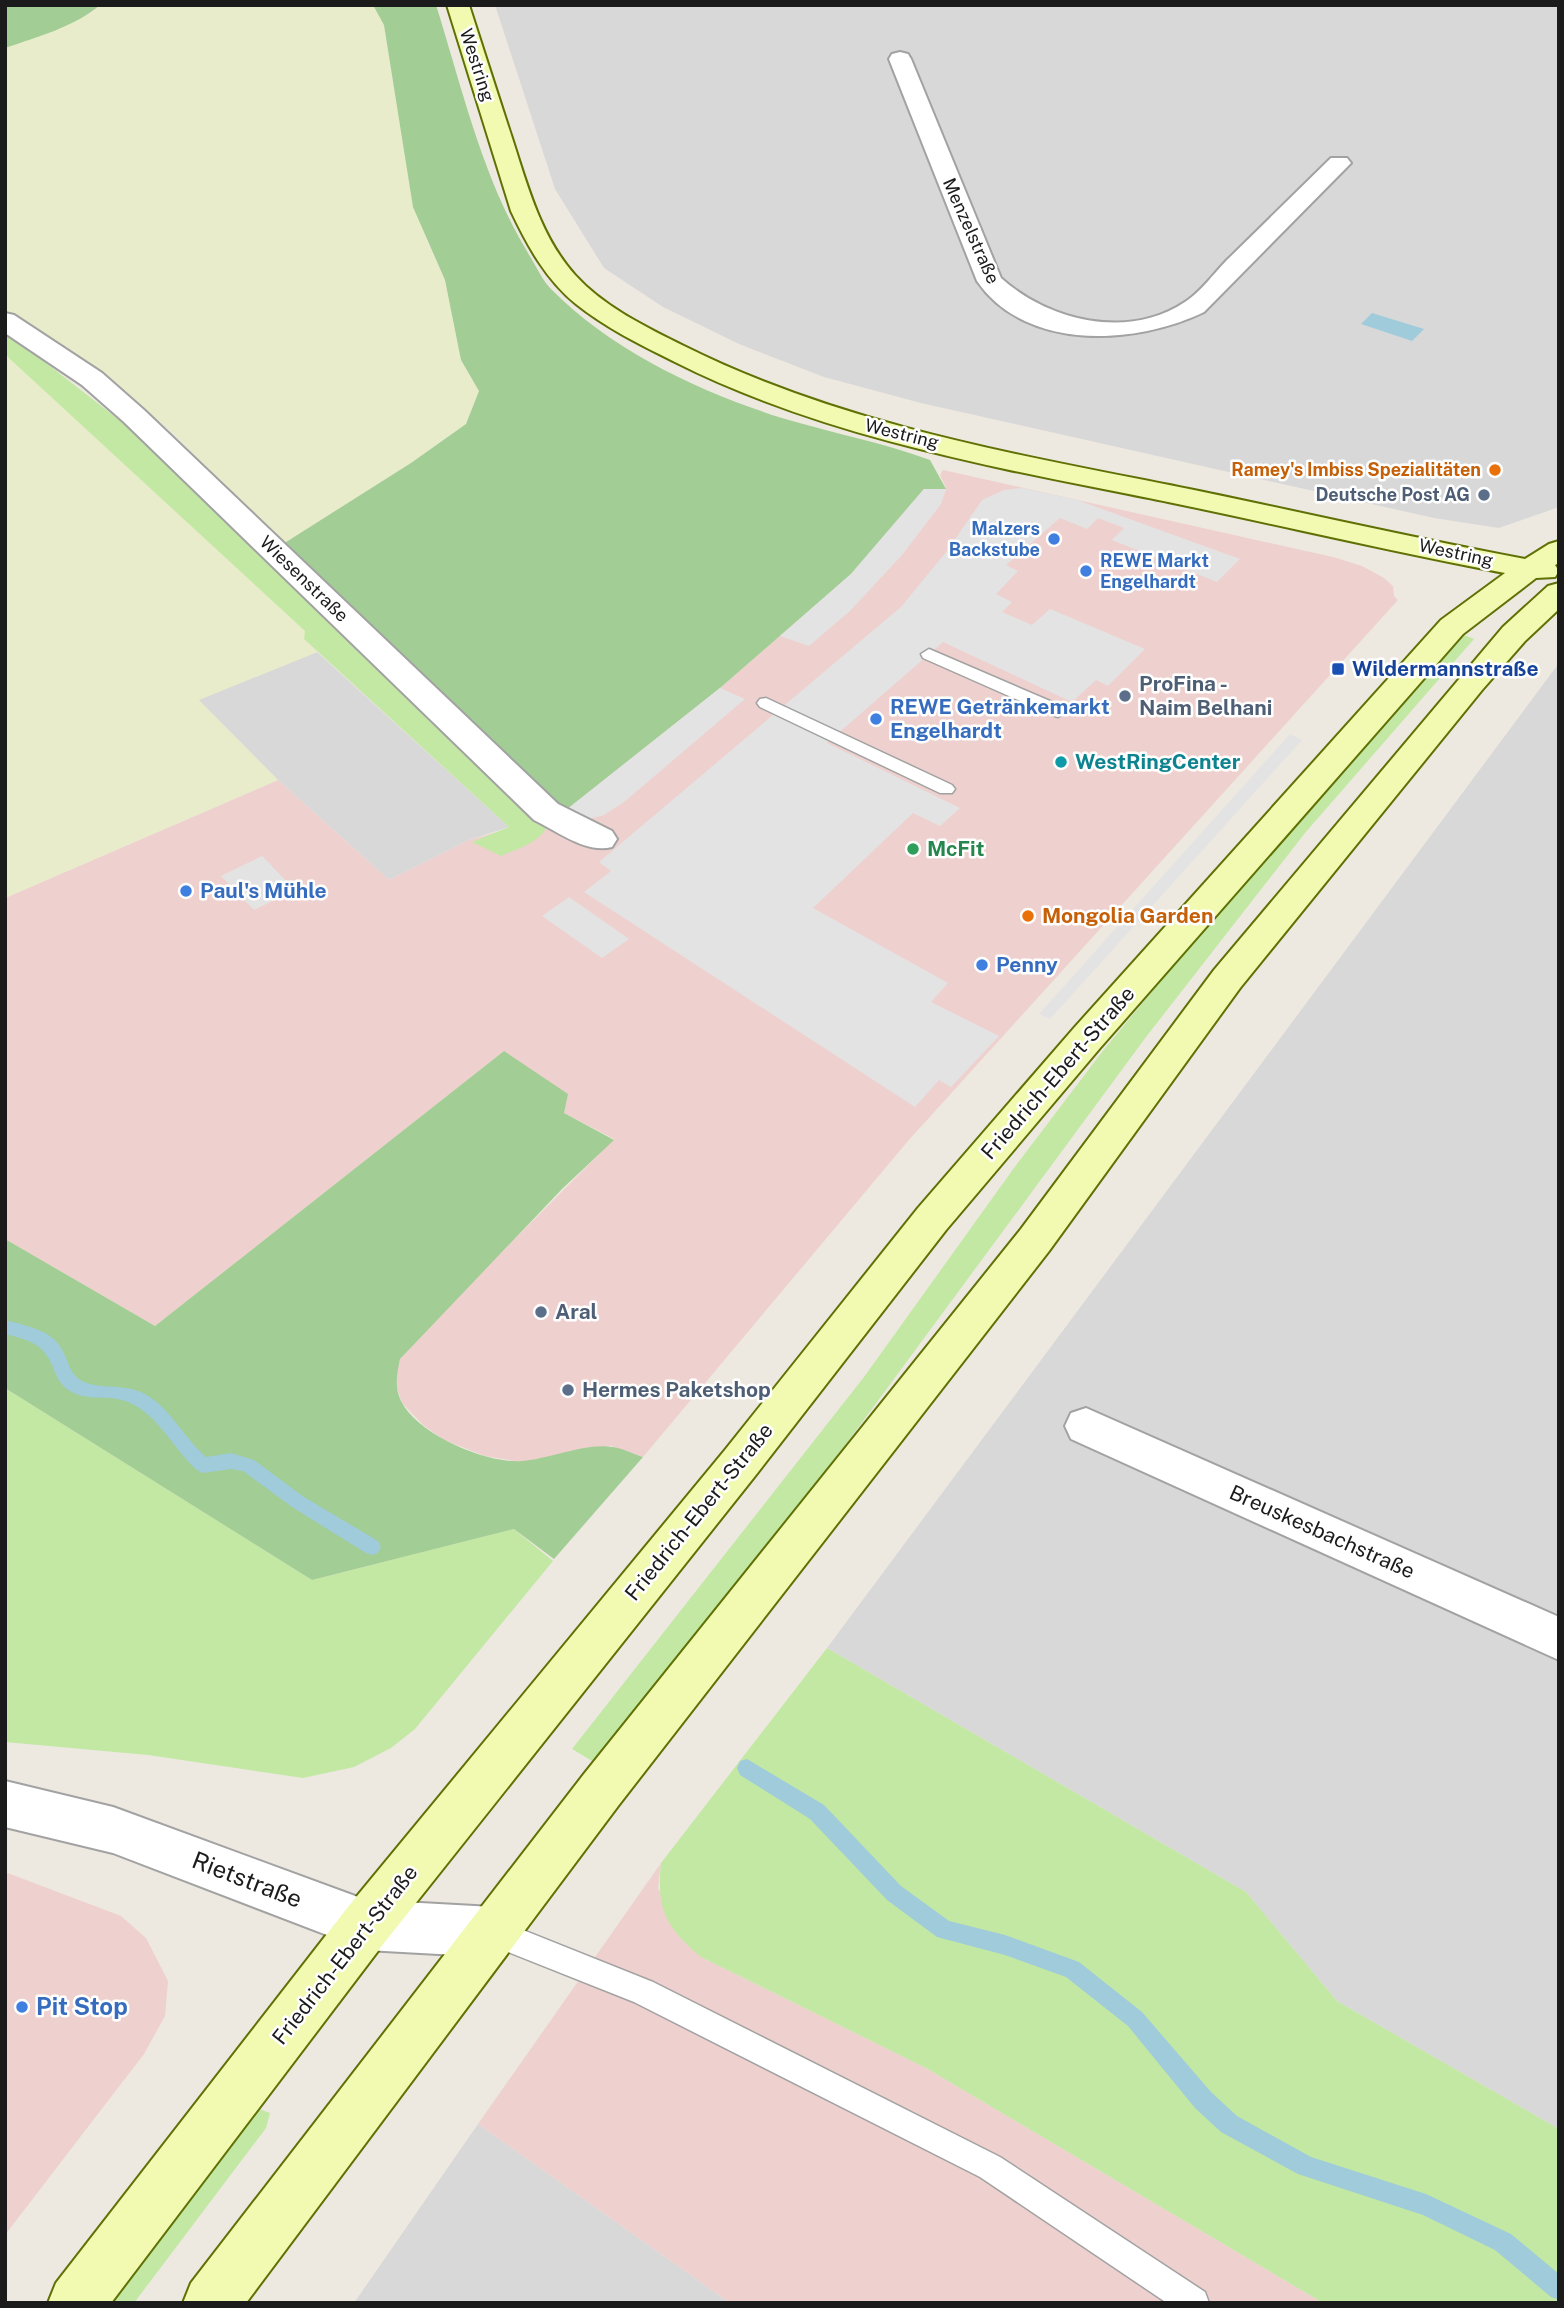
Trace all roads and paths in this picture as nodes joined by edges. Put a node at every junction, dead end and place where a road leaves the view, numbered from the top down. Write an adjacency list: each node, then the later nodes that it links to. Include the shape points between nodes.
1 (458, 5): 6 (main road, Westring, via 523,211 537,241 576,290 694,364 759,391 888,431)
2 (900, 59): 3 (street, Menzelstraße, via 990,281 1015,303 1055,321 1121,329 1180,316 1195,307)
3 (1339, 163)
4 (5, 321): 11 (street, Wiesenstraße, via 92,379 134,416 545,812)
5 (1559, 550): 6 (main road)
6 (1549, 578): 15 (main road, Friedrich-Ebert-Straße, via 1452,626 1034,1098); 16 (main road, via 1514,634 1227,979 1035,1240)
7 (929, 654): 9 (lane)
8 (766, 703): 10 (lane)
9 (1058, 710)
10 (946, 789)
11 (600, 839)
12 (1086, 1426): 13 (street, Breuskesbachstraße)
13 (1559, 1639)
14 (5, 1804): 15 (street, Rietstraße, via 113,1830)
15 (366, 1925): 16 (street, Rietstraße); 17 (main road, Friedrich-Ebert-Straße)
16 (493, 1932): 18 (main road); 19 (lane, via 643,1992 990,2167)
17 (76, 2303)
18 (211, 2303)
19 (1194, 2303)

